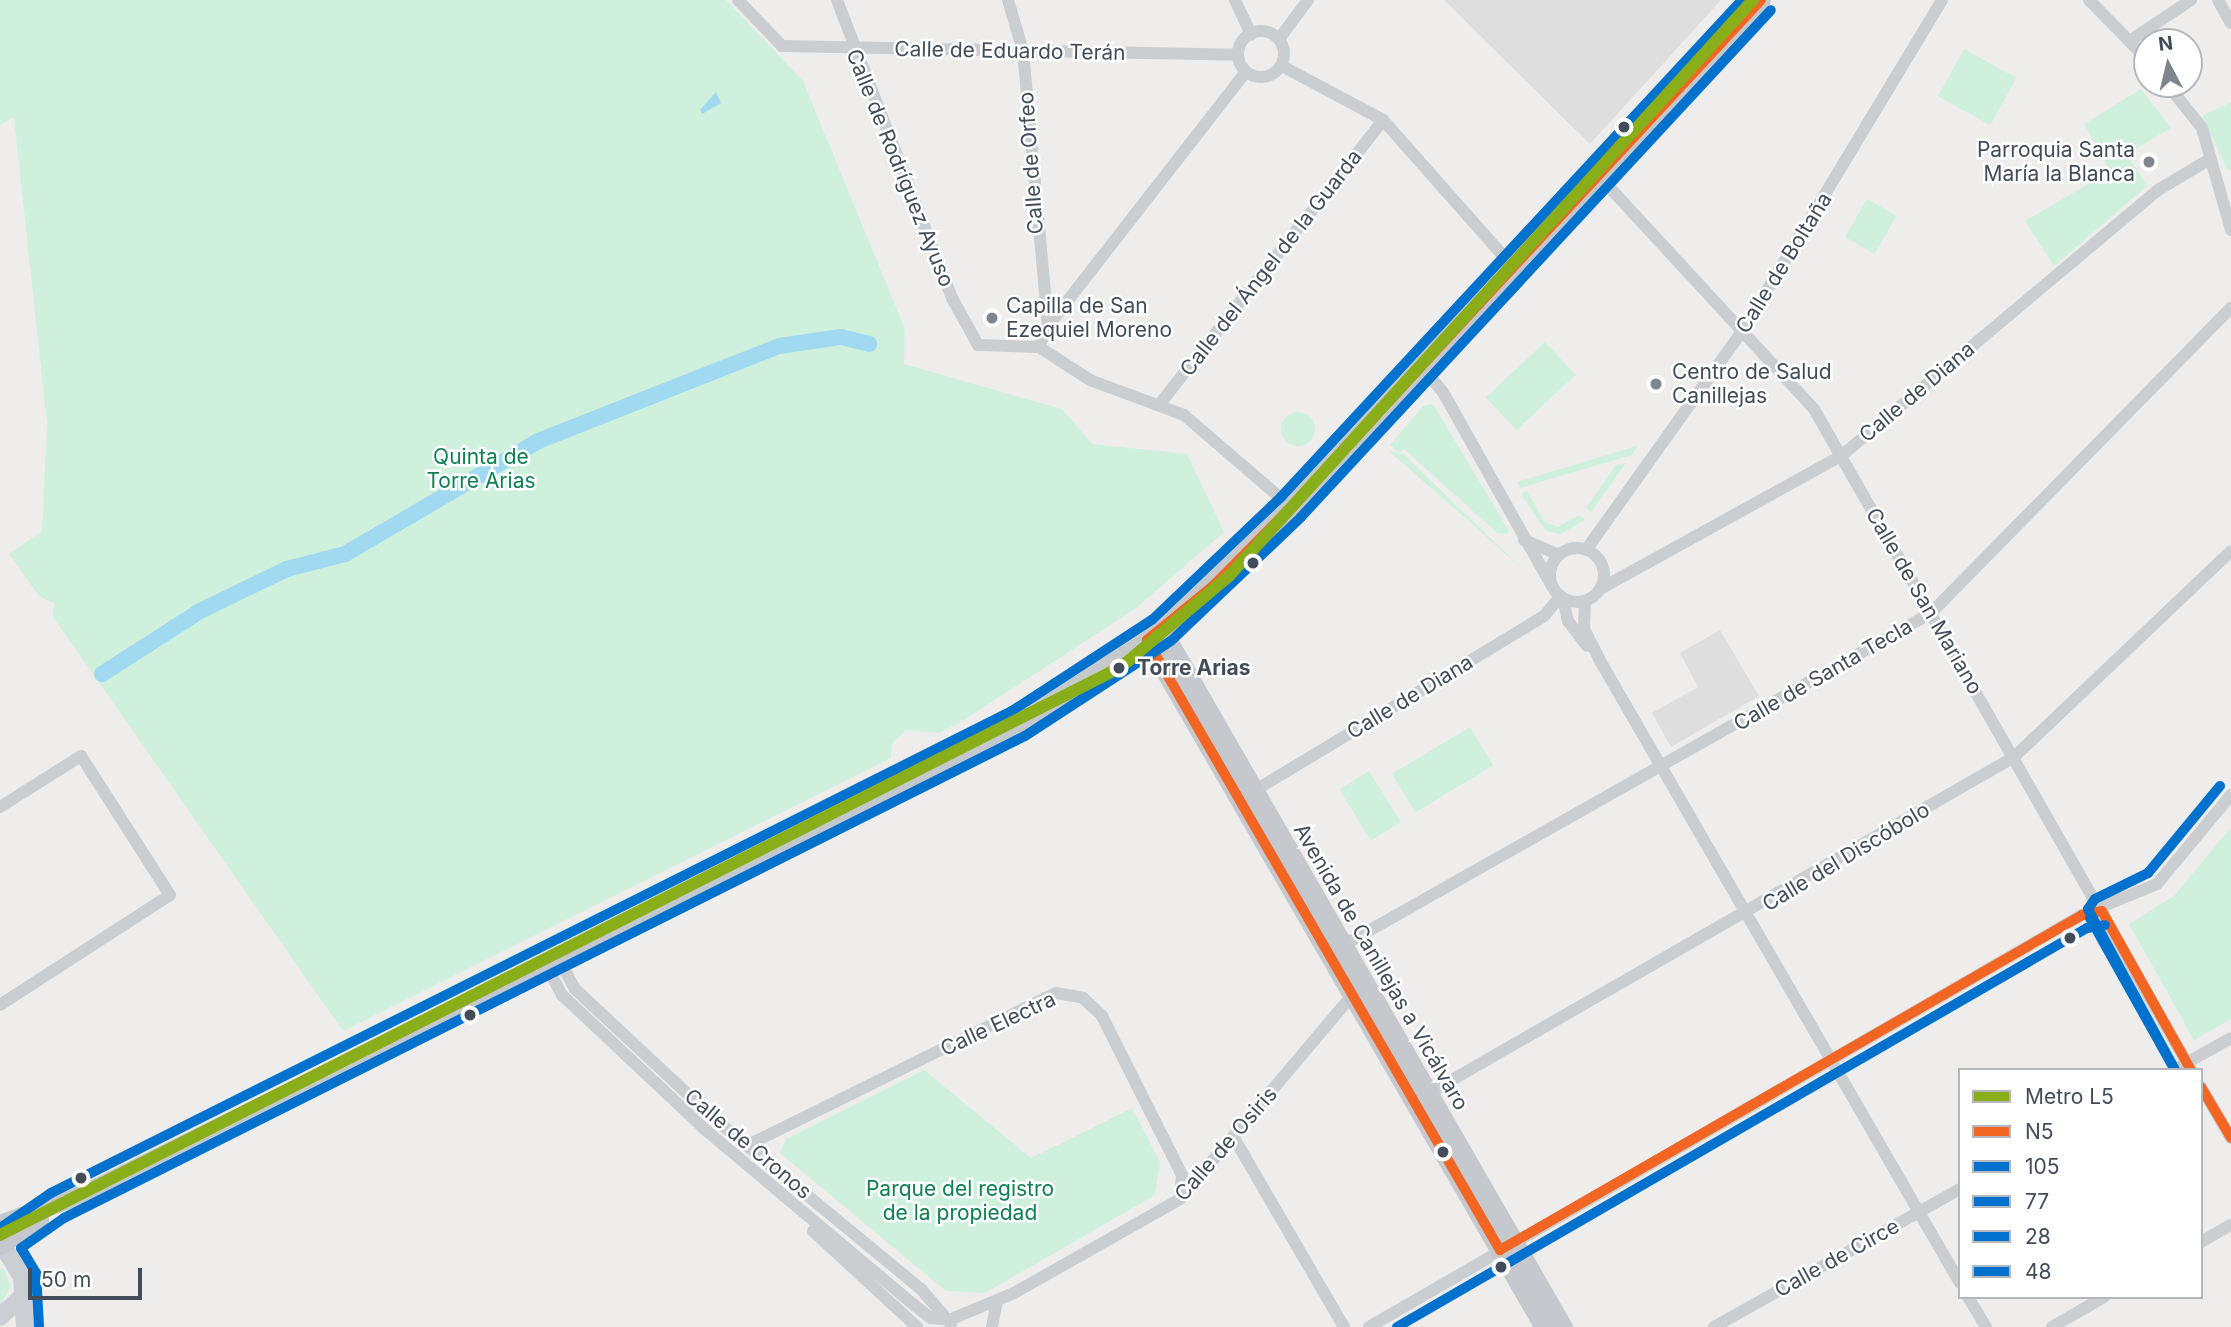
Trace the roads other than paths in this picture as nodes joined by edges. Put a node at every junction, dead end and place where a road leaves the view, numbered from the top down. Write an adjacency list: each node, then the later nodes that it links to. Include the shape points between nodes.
1 (738, 0): 16 (street, Calle de Eduardo Terán, via 782,46)
2 (837, 0): 16 (street, Calle de Rodríguez Ayuso)
3 (1008, 0): 17 (street, Calle de Orfeo)
4 (1235, 0): 12 (street)
5 (1308, 0): 13 (street)
6 (1761, 0): 24 (main road)
7 (1942, 0): 29 (street, Calle de Boltaña)
8 (2090, 0): 14 (street)
9 (2191, 0): 14 (street)
10 (2218, 0): 11 (street)
11 (2231, 23)
12 (1251, 34): 13 (street); 18 (street)
13 (1279, 39): 19 (street)
14 (2131, 40): 15 (street)
15 (2133, 42)
16 (852, 48): 17 (street, Calle de Eduardo Terán); 30 (street, Calle de Rodríguez Ayuso, via 968,333 978,345)
17 (1023, 51): 18 (street, Calle de Eduardo Terán); 28 (street, Calle de Orfeo)
18 (1238, 55): 20 (street)
19 (1282, 66): 20 (street, via 1266,77); 22 (street)
20 (1246, 72): 28 (street)
21 (2178, 98): 23 (street, via 2202,128)
22 (1383, 120): 26 (street); 32 (street, Calle del Ángel de la Guarda)
23 (2210, 159): 25 (street); 33 (street, Calle de Diana, via 2158,190)
24 (1599, 176): 26 (main road); 29 (street, Calle de San Mariano)
25 (2231, 230)
26 (1513, 267): 31 (main road)
27 (2231, 308): 42 (street, Calle de Santa Tecla)
28 (1048, 326): 30 (street)
29 (1743, 330): 33 (street, Calle de San Mariano, via 1814,408); 36 (street, Calle de Boltaña)
30 (1039, 347): 32 (street, via 1090,380)
31 (1422, 367): 34 (main road); 35 (street, via 1443,392)
32 (1159, 405): 34 (street, via 1184,415)
33 (1841, 456): 39 (street, Calle de Diana); 42 (street, Calle de San Mariano)
34 (1291, 507): 43 (main road)
35 (1524, 540): 38 (street); 40 (street)
36 (1586, 550): 38 (street); 39 (street, via 1603,569)
37 (2231, 551): 45 (street, Calle del Discóbolo)
38 (1559, 555): 40 (street, via 1551,569)
39 (1600, 589): 41 (street)
40 (1559, 593): 41 (street); 44 (street, via 1568,621); 47 (street, Calle de Diana, via 1544,616)
41 (1585, 601): 44 (street, via 1584,629)
42 (1931, 613): 45 (street, Calle de San Mariano); 46 (street, Calle de Santa Tecla)
43 (1155, 635): 47 (main road, Avenida de Canillejas a Vicálvaro); 53 (main road, via 1019,723); 54 (main road, Avenida de Canillejas a Vicálvaro)
44 (1599, 659): 46 (street)
45 (2014, 757): 50 (street, Calle de San Mariano); 51 (street, Calle del Discóbolo)
46 (1661, 767): 51 (street); 52 (street, Calle de Santa Tecla)
47 (1254, 791): 52 (main road, Avenida de Canillejas a Vicálvaro)
48 (2231, 795): 50 (street, via 2157,884)
49 (0, 806): 55 (street, via 81,756 170,895)
50 (2102, 911): 57 (street, via 2082,915); 58 (street, Calle de San Mariano)
51 (1747, 915): 57 (street); 60 (street, Calle del Discóbolo)
52 (1342, 946): 54 (main road, Avenida de Canillejas a Vicálvaro)
53 (552, 962): 61 (street, Calle de Cronos, via 562,995); 64 (street, Calle de Cronos, via 575,989); 69 (main road, via 57,1206)
54 (1357, 987): 60 (main road, Avenida de Canillejas a Vicálvaro); 62 (street, Calle de Osiris)
55 (0, 1005)
56 (2231, 1038): 58 (street)
57 (1832, 1062): 67 (street); 71 (street)
58 (2189, 1066)
59 (2203, 1090): 63 (street)
60 (1421, 1097): 71 (main road, Avenida de Canillejas a Vicálvaro)
61 (702, 1127): 78 (street, Calle de Cronos, via 909,1301 931,1318); 80 (street, Calle de Cronos)
62 (1234, 1138): 66 (street, Calle de Osiris); 82 (street)
63 (2231, 1138)
64 (748, 1145): 66 (street, Calle Electra, via 1056,993 1083,998 1102,1016 1182,1175); 78 (street, Calle de Cronos)
65 (1958, 1190): 67 (street, Calle de Circe)
66 (1180, 1199): 76 (street, Calle de Osiris)
67 (1919, 1212): 72 (street); 86 (street, Calle de Circe)
68 (2231, 1226): 70 (street)
69 (1, 1239): 73 (main road, via 22,1277)
70 (2203, 1241)
71 (1508, 1246): 83 (street); 84 (main road, Avenida de Canillejas a Vicálvaro); 85 (main road, Avenida de Canillejas a Vicálvaro)
72 (1958, 1280)
73 (19, 1299): 77 (main road); 79 (main road)
74 (1969, 1299): 87 (street)
75 (2101, 1299): 88 (street)
76 (997, 1301): 78 (street, Calle de Osiris); 81 (street)
77 (0, 1317)
78 (951, 1323)
79 (25, 1327)
80 (917, 1327)
81 (992, 1327)
82 (1344, 1327)
83 (1369, 1327)
84 (1544, 1327)
85 (1563, 1327)
86 (1714, 1327)
87 (1986, 1327)
88 (2052, 1327)

